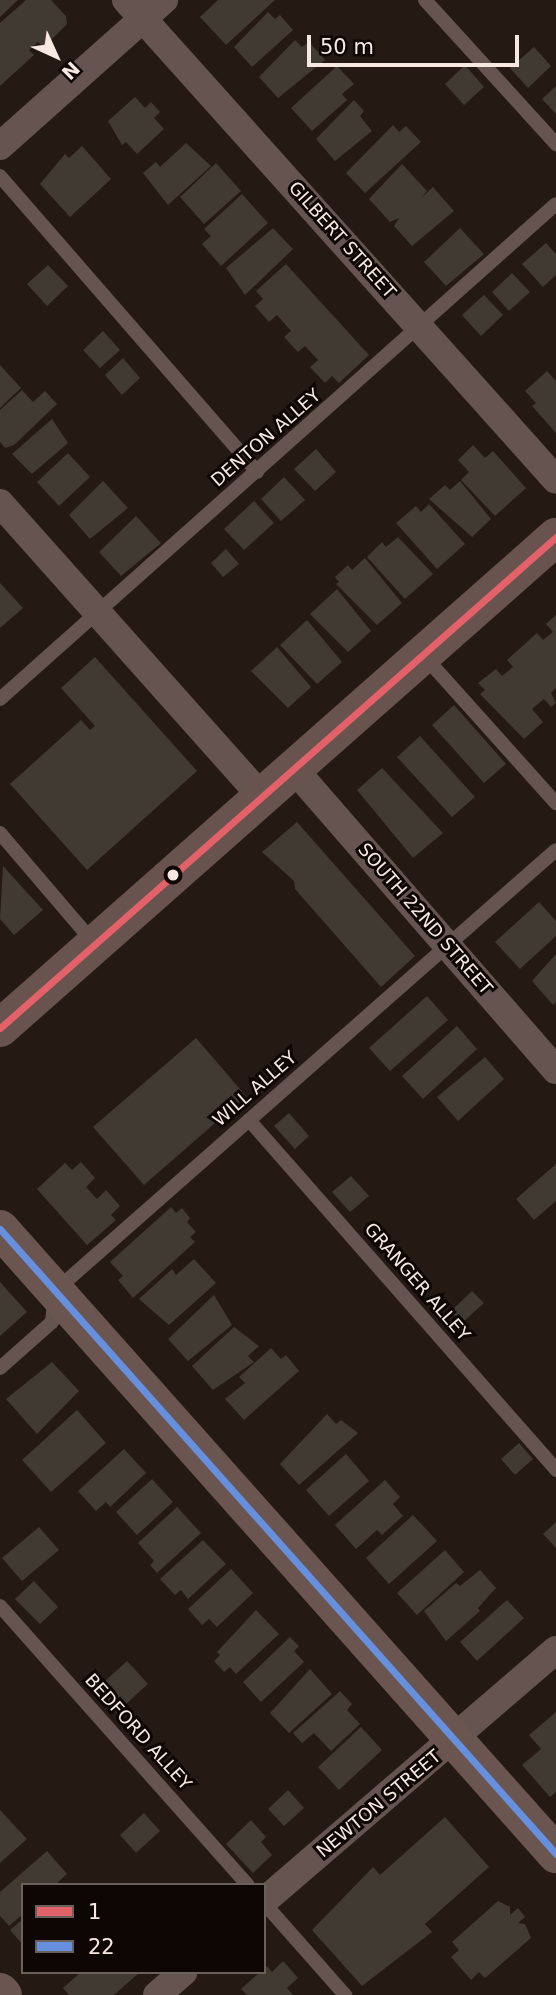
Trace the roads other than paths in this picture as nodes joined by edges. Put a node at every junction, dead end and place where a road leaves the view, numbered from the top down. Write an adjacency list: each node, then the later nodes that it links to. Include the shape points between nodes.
1 (164, 0): 3 (street)
2 (425, 0): 4 (lane)
3 (134, 10): 5 (street); 8 (street, GILBERT STREET)
4 (556, 144)
5 (0, 146)
6 (0, 176): 9 (lane)
7 (556, 204): 8 (lane, DENTON ALLEY)
8 (421, 328): 9 (lane, DENTON ALLEY); 10 (street, GILBERT STREET)
9 (257, 472): 13 (lane, DENTON ALLEY)
10 (556, 480)
11 (0, 503): 13 (street)
12 (555, 539): 14 (main road)
13 (98, 612): 15 (lane, DENTON ALLEY); 17 (street)
14 (423, 655): 16 (main road); 18 (lane)
15 (0, 699)
16 (294, 768): 17 (main road); 22 (street, SOUTH 22ND STREET)
17 (262, 797): 21 (main road)
18 (556, 803)
19 (0, 833): 21 (lane)
20 (556, 850): 22 (lane, WILL ALLEY)
21 (94, 944): 23 (main road)
22 (448, 946): 24 (street, SOUTH 22ND STREET); 25 (lane, WILL ALLEY)
23 (0, 1028)
24 (556, 1070)
25 (249, 1120): 27 (lane, WILL ALLEY); 29 (lane, GRANGER ALLEY)
26 (0, 1228): 27 (street)
27 (55, 1291): 28 (lane, via 52,1322); 32 (street)
28 (0, 1368)
29 (556, 1469)
30 (0, 1606): 34 (lane, BEDFORD ALLEY)
31 (556, 1650): 32 (street, NEWTON STREET)
32 (454, 1739): 33 (street); 35 (street, NEWTON STREET)
33 (556, 1854)
34 (246, 1883)
35 (266, 1900)
36 (266, 1904): 39 (lane)
37 (181, 1974): 38 (street)
38 (157, 1995)
39 (345, 1995)

